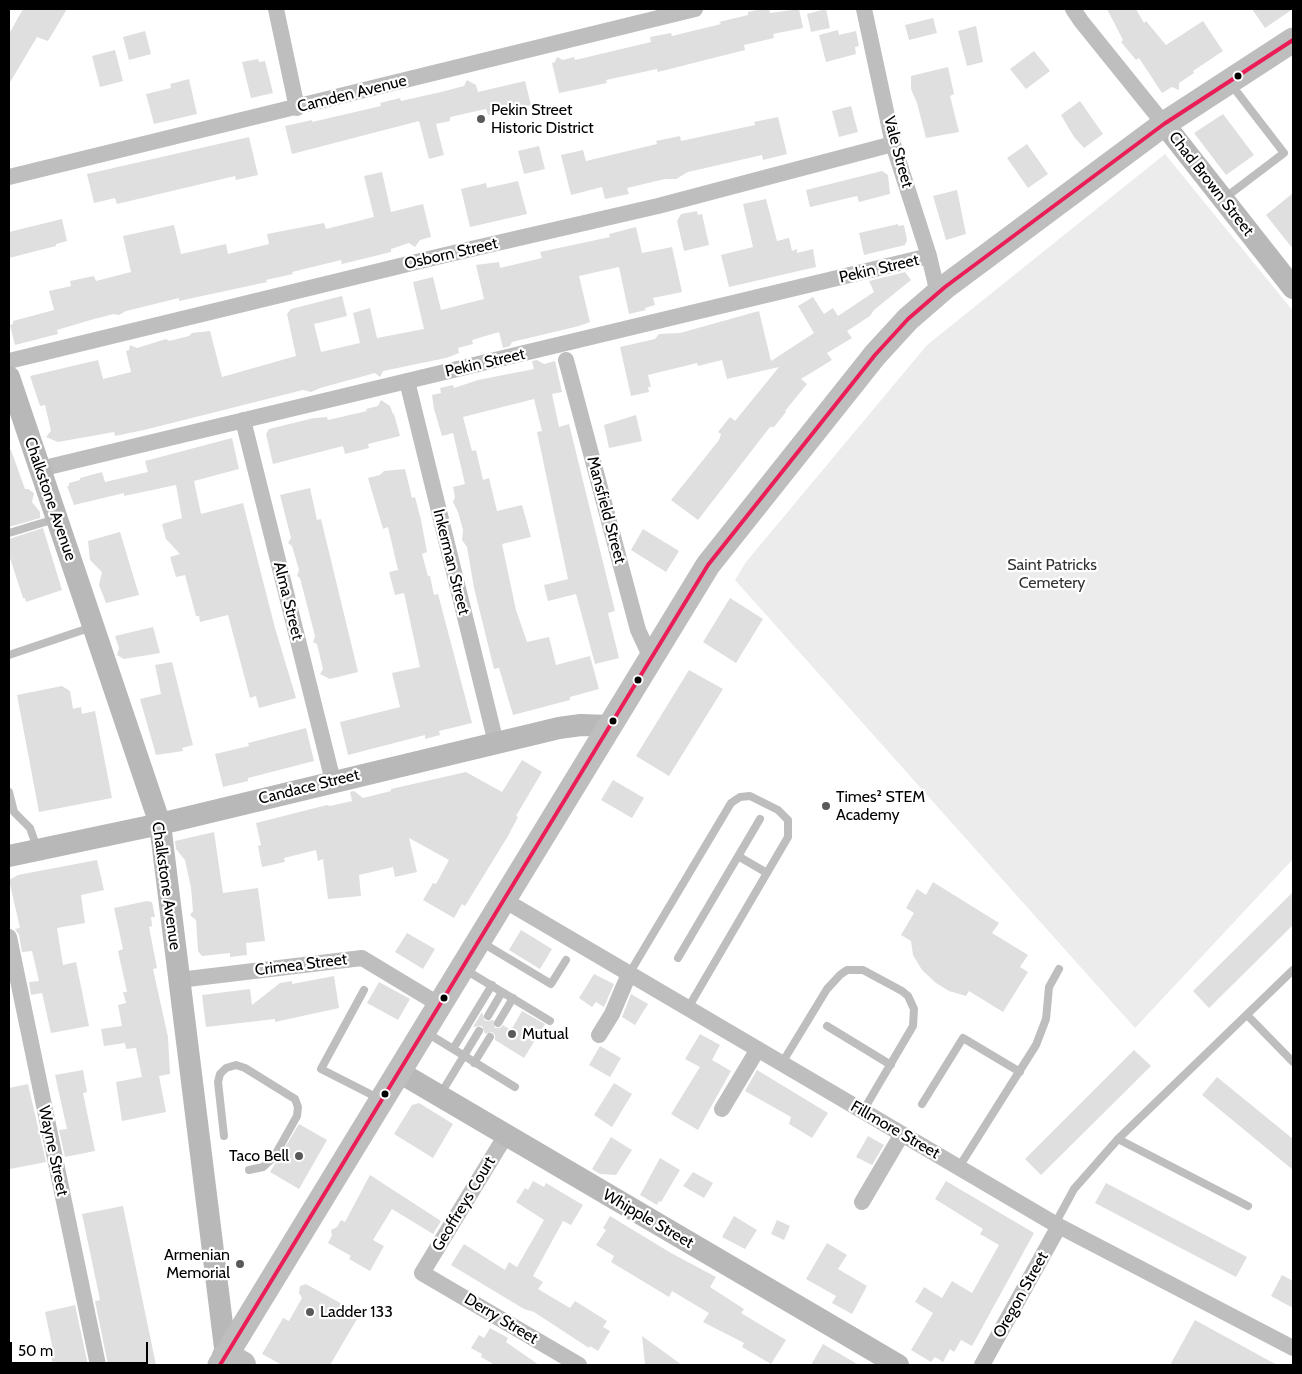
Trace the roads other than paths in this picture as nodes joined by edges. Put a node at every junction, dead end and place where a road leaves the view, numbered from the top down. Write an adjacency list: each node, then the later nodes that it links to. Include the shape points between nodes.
1 (276, 9): 7 (street)
2 (695, 9): 7 (street, Camden Avenue)
3 (864, 9): 9 (street, Vale Street)
4 (1073, 9): 8 (street, Chad Brown Street)
5 (1293, 40): 6 (main road)
6 (1229, 82): 8 (main road); 11 (lane, via 1284,154)
7 (297, 108): 10 (street, Camden Avenue)
8 (1164, 124): 11 (street, Chad Brown Street); 14 (main road)
9 (893, 144): 12 (street, Vale Street); 16 (street, Osborn Street, via 676,201)
10 (9, 177)
11 (1223, 199): 13 (street, Chad Brown Street)
12 (929, 256): 14 (street, Vale Street); 18 (street, Pekin Street)
13 (1293, 288)
14 (938, 294): 25 (main road, via 908,319 875,354 726,540)
15 (566, 360): 25 (street, Mansfield Street, via 638,630)
16 (9, 361)
17 (9, 377): 20 (street, Chalkstone Avenue)
18 (406, 381): 19 (street, Pekin Street); 27 (street, Inkerman Street)
19 (243, 420): 20 (street, Pekin Street); 28 (street, Alma Street)
20 (40, 469): 21 (street, Chalkstone Avenue)
21 (57, 518): 22 (lane); 23 (street, Chalkstone Avenue)
22 (9, 533)
23 (94, 626): 24 (lane); 31 (street, Chalkstone Avenue)
24 (9, 655)
25 (652, 658): 26 (main road)
26 (610, 726): 27 (street, Candace Street, via 568,726); 36 (main road)
27 (496, 743): 28 (street, Candace Street)
28 (333, 781): 31 (street, Candace Street)
29 (9, 792): 32 (lane, via 14,812 30,828)
30 (760, 819): 34 (lane)
31 (160, 824): 32 (street, Candace Street); 45 (street, Chalkstone Avenue)
32 (37, 850): 33 (street, Candace Street)
33 (9, 856)
34 (738, 856): 35 (lane); 39 (lane)
35 (767, 872): 44 (lane, via 788,837 788,820 759,799 740,797 727,808); 51 (lane)
36 (504, 900): 38 (main road); 44 (street, Fillmore Street)
37 (9, 937): 88 (street, Wayne Street)
38 (479, 942): 40 (lane, via 551,984); 41 (main road)
39 (678, 958)
40 (566, 960)
41 (463, 968): 46 (lane); 50 (main road)
42 (1059, 969): 69 (lane, via 1049,987 1041,1035)
43 (1293, 970): 52 (lane)
44 (629, 974): 51 (street, Fillmore Street); 59 (street)
45 (179, 980): 50 (street, Crimea Street, via 362,958); 87 (street, Chalkstone Avenue)
46 (492, 985): 48 (lane); 62 (lane)
47 (364, 990): 72 (lane, via 321,1069)
48 (502, 992): 49 (lane); 53 (lane)
49 (513, 998): 54 (lane); 55 (lane)
50 (440, 1005): 58 (main road)
51 (688, 1008): 61 (street, Fillmore Street)
52 (1247, 1015): 64 (lane); 79 (lane)
53 (488, 1016)
54 (550, 1021)
55 (498, 1022)
56 (827, 1026): 67 (lane)
57 (479, 1030): 63 (lane)
58 (424, 1032): 62 (lane); 68 (main road)
59 (599, 1035)
60 (490, 1037): 65 (lane)
61 (758, 1049): 66 (street, Fillmore Street); 74 (street)
62 (453, 1050): 63 (lane)
63 (464, 1056): 65 (lane); 71 (lane)
64 (1293, 1062)
65 (474, 1063): 70 (lane)
66 (782, 1063): 67 (lane, via 834,981 847,970 855,970 869,973 902,991 912,1002 913,1026); 75 (street, Fillmore Street)
67 (891, 1065): 75 (lane)
68 (399, 1072): 71 (street, Whipple Street); 72 (main road)
69 (1020, 1072): 73 (lane, via 964,1038); 80 (lane)
70 (515, 1087)
71 (440, 1096): 77 (street, Whipple Street)
72 (382, 1100): 87 (main road)
73 (922, 1104)
74 (722, 1109)
75 (864, 1111): 76 (street, Fillmore Street)
76 (902, 1134): 80 (street, Fillmore Street); 82 (street)
77 (506, 1135): 85 (street, Geoffreys Court); 90 (street, Whipple Street)
78 (224, 1136): 81 (lane, via 218,1082 226,1068 236,1065 245,1068 295,1099 298,1116 274,1157 263,1167)
79 (1118, 1139): 83 (lane); 84 (lane, via 1074,1190)
80 (959, 1167): 84 (street, Fillmore Street)
81 (249, 1170)
82 (862, 1202)
83 (1248, 1206)
84 (1057, 1225): 86 (street, Fillmore Street); 91 (street, Oregon Street)
85 (422, 1273): 89 (street, Derry Street)
86 (1293, 1348)
87 (229, 1362)
88 (98, 1365)
89 (579, 1365)
90 (898, 1365)
91 (982, 1365)

